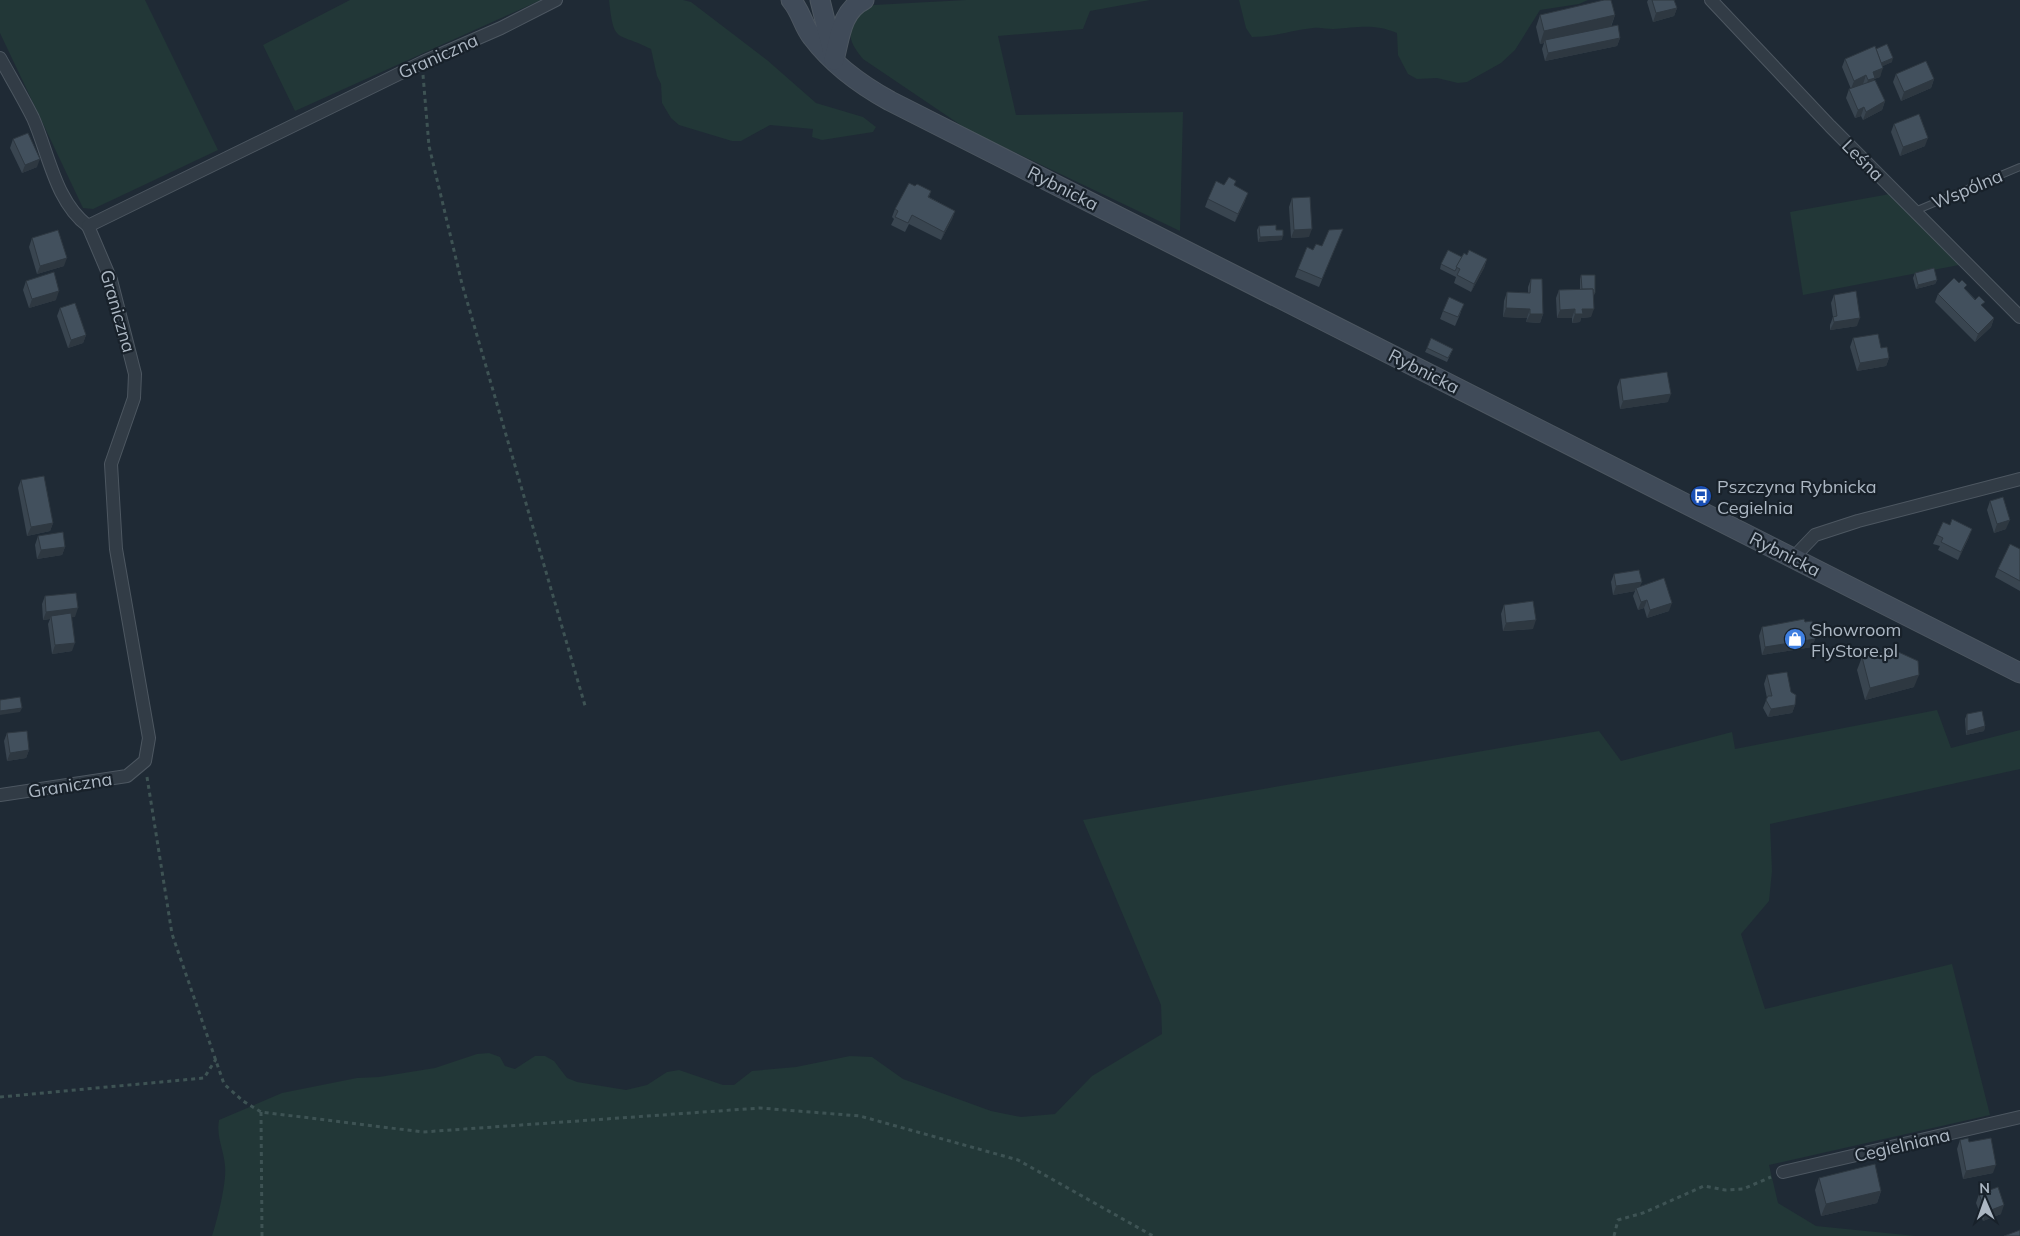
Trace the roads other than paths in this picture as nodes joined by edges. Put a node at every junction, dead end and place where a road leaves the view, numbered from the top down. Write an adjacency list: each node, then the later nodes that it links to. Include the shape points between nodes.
1 (556, 0): 12 (street, Graniczna)
2 (791, 0): 7 (main road, Rybnicka)
3 (805, 0): 7 (main road)
4 (820, 0): 9 (main road)
5 (864, 0): 9 (main road, via 853,6 844,19)
6 (1711, 0): 11 (street, Leśna)
7 (804, 19): 9 (main road, Rybnicka, via 811,36)
8 (0, 58): 12 (street, via 33,119 64,197 75,216)
9 (834, 60): 15 (main road, Rybnicka, via 848,75 890,101)
10 (2020, 167): 11 (lane, Wspólna)
11 (1914, 212): 13 (street, Leśna)
12 (88, 226): 17 (street, Graniczna, via 111,280 135,374 134,398 112,464 116,549 149,738 145,761 127,776)
13 (2020, 317)
14 (2020, 479): 15 (street, via 1815,535)
15 (1793, 558): 16 (main road, Rybnicka)
16 (2020, 673)
17 (0, 795)
18 (2020, 1118): 19 (street, Cegielniana)
19 (1783, 1172)

